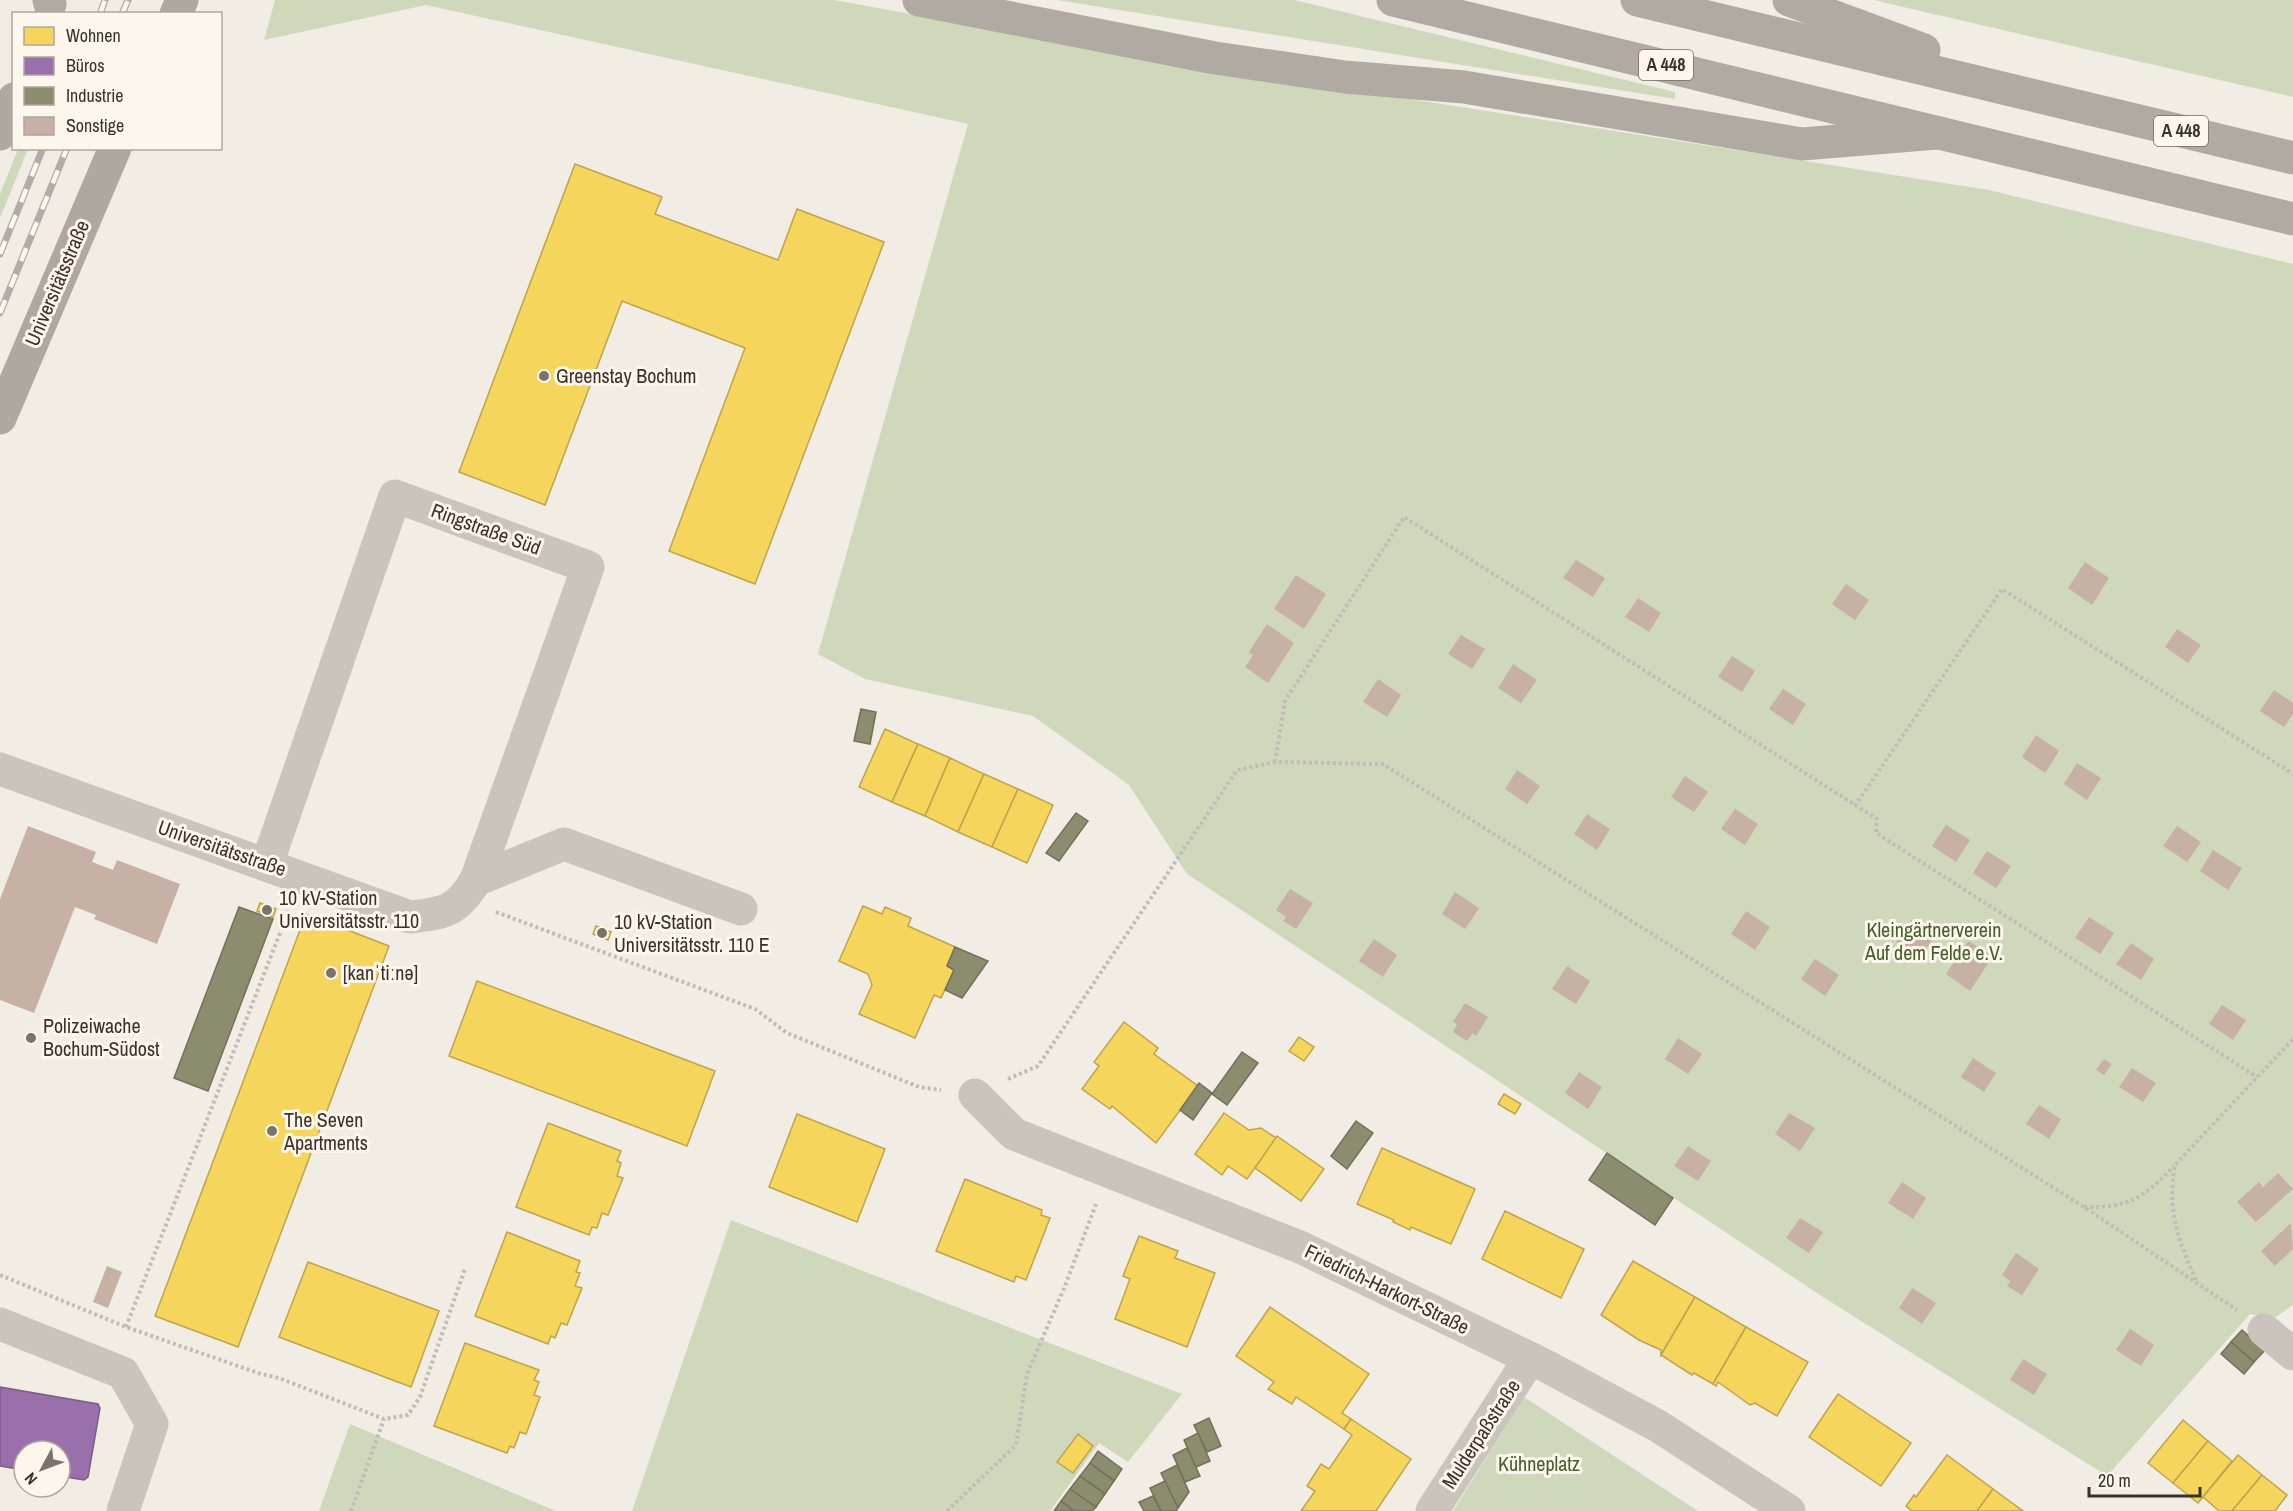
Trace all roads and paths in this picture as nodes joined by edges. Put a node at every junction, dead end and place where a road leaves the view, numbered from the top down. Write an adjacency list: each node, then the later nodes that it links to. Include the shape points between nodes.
1 (919, 0): 7 (highway, via 1215,58 1345,77 1464,87 1802,144)
2 (1394, 0): 7 (highway, A 448)
3 (1637, 0): 6 (highway, A 448)
4 (1789, 0): 6 (highway)
5 (12, 104): 8 (main road)
6 (2069, 104): 10 (highway, A 448)
7 (1937, 133): 11 (highway, A 448)
8 (0, 134)
9 (115, 150): 12 (main road, Universitätsstraße)
10 (2293, 158)
11 (2293, 219)
12 (0, 418)
13 (1275, 762): 16 (path, via 1285,701 1404,517); 23 (path, via 1237,770 1038,1066); 26 (path, via 1383,764)
14 (0, 769): 17 (street, Universitätsstraße)
15 (2293, 774): 16 (path, via 2002,588)
16 (1855, 806): 22 (path, via 1877,819 1876,833)
17 (267, 864): 18 (street, Universitätsstraße); 19 (street, Ringstraße Süd, via 395,496 588,567)
18 (302, 876): 19 (street, Universitätsstraße, via 410,917); 31 (path)
19 (462, 897): 20 (street, Universitätsstraße, via 564,844); 23 (path, via 755,1009 787,1033 919,1087)
20 (741, 909)
21 (2293, 1039): 22 (path)
22 (2258, 1077): 24 (path)
23 (975, 1095): 25 (street, Friedrich-Harkort-Straße, via 1014,1134)
24 (2175, 1165): 26 (path, via 2152,1189 2115,1208); 29 (path, via 2170,1189 2177,1238)
25 (1108, 1171): 34 (street, Friedrich-Harkort-Straße, via 1307,1250); 39 (path, via 1027,1374 1016,1444)
26 (2084, 1207): 29 (path)
27 (465, 1269): 35 (path, via 420,1397 408,1415)
28 (0, 1275): 31 (path)
29 (2197, 1281): 32 (path)
30 (0, 1324): 37 (street, via 123,1373 152,1424)
31 (126, 1327): 35 (path, via 279,1378)
32 (2264, 1330): 33 (street)
33 (2293, 1354)
34 (1530, 1358): 36 (street, Friedrich-Harkort-Straße, via 1658,1426); 40 (street, Mulderpaßstraße)
35 (384, 1419): 38 (path)
36 (1781, 1509)
37 (123, 1511)
38 (351, 1511)
39 (947, 1511)
40 (1432, 1511)

